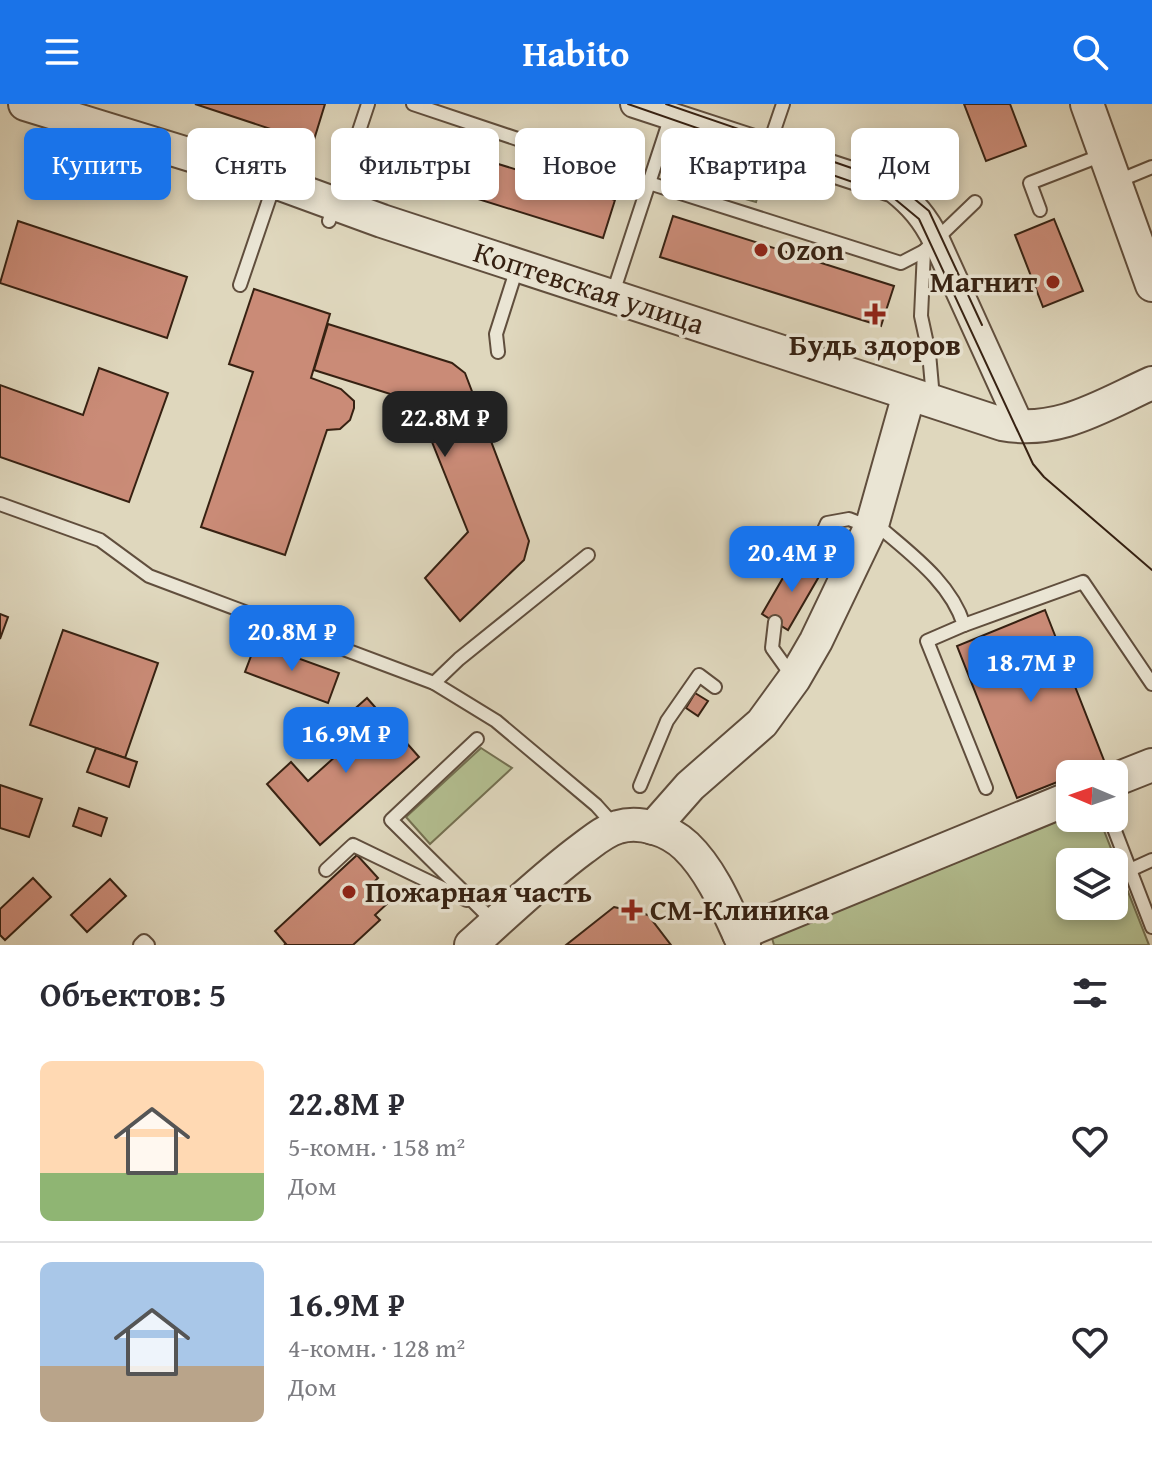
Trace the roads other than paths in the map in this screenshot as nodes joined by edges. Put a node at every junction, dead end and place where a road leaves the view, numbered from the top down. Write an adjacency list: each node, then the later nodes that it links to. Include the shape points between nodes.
1 (368, 104): 19 (lane)
2 (413, 104): 14 (lane)
3 (634, 104): 7 (street)
4 (783, 104): 9 (lane)
5 (1087, 104): 12 (street)
6 (45, 107): 10 (street, Коптевская улица)
7 (671, 116): 8 (street); 14 (lane)
8 (707, 128)
9 (775, 128)
10 (187, 153)
11 (1152, 167): 12 (lane)
12 (1110, 168): 18 (lane, via 1030,183); 23 (street)
13 (835, 170): 20 (street, via 894,189 924,216)
14 (649, 183): 20 (lane, via 901,263); 24 (lane)
15 (269, 200): 22 (lane)
16 (309, 200): 19 (street, Коптевская улица)
17 (975, 202): 20 (lane)
18 (1040, 210)
19 (332, 212): 21 (street, Коптевская улица)
20 (930, 246): 27 (lane, via 921,316 929,353); 28 (street)
21 (518, 265): 24 (street, Коптевская улица); 25 (lane, via 496,334)
22 (240, 285)
23 (1152, 285)
24 (612, 296): 27 (street, Коптевская улица)
25 (498, 352)
26 (1152, 383): 28 (street, Коптевская улица, via 1076,418)
27 (921, 397): 28 (street, Коптевская улица); 30 (street)
28 (1021, 427)
29 (0, 504): 36 (lane, via 100,540 149,576)
30 (872, 525): 32 (lane, via 849,519 827,523); 34 (lane, via 919,559 959,608); 35 (street)
31 (588, 555): 36 (lane)
32 (808, 565)
33 (775, 622): 35 (lane, via 772,648)
34 (964, 625): 37 (lane, via 1083,582); 43 (lane, via 927,641)
35 (794, 679): 46 (street, via 762,723 690,786)
36 (434, 683): 45 (lane, via 496,721)
37 (1152, 684)
38 (715, 687): 42 (lane, via 699,675 667,721)
39 (477, 739): 51 (lane, via 391,820)
40 (1152, 765): 41 (street)
41 (1128, 774)
42 (640, 786)
43 (986, 788)
44 (1056, 804): 53 (street)
45 (616, 827): 46 (street); 51 (street)
46 (653, 828): 53 (street, via 684,844 703,866)
47 (1115, 832): 50 (lane)
48 (1152, 860): 50 (lane)
49 (326, 870): 51 (lane, via 353,845)
50 (1130, 870): 52 (lane)
51 (484, 913): 56 (street)
52 (1152, 927)
53 (741, 940)
54 (140, 945): 55 (lane)
55 (148, 945)
56 (471, 945)

